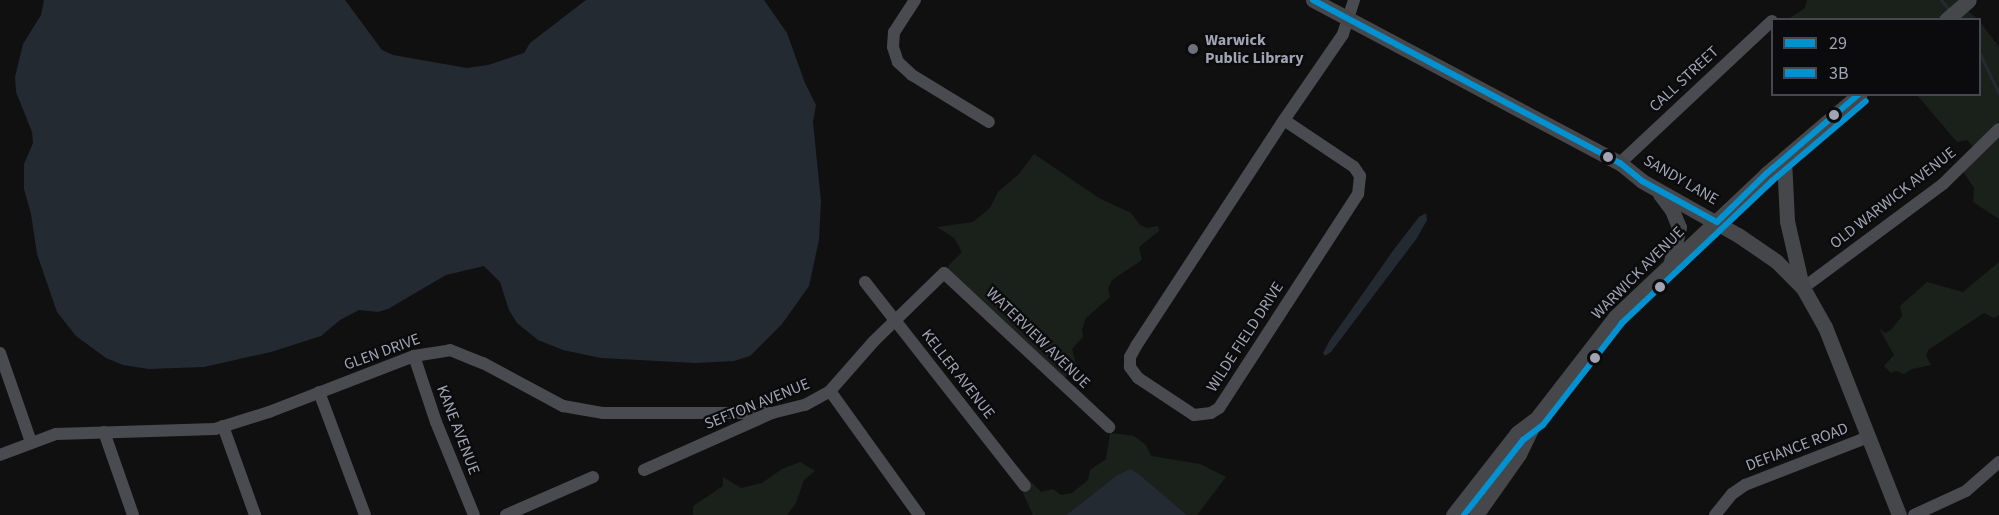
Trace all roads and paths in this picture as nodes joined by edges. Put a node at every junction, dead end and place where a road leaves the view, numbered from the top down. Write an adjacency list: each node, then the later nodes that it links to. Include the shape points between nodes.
1 (915, 0): 10 (street, via 894,32 898,62 912,75)
2 (1313, 0): 5 (main road, SANDY LANE)
3 (1354, 0): 5 (street, WILDE FIELD DRIVE)
4 (1969, 0): 6 (main road)
5 (1350, 18): 9 (street, WILDE FIELD DRIVE); 13 (main road, SANDY LANE)
6 (1948, 18)
7 (1771, 23): 13 (street, CALL STREET)
8 (1858, 96): 12 (main road, WARWICK AVENUE)
9 (1284, 120): 9 (street, WILDE FIELD DRIVE, via 1354,167 1360,176 1358,194 1219,408 1194,415 1138,378 1132,372 1130,357)
10 (989, 122)
11 (1999, 129): 19 (street, OLD WARWICK AVENUE, via 1943,184)
12 (1784, 159): 15 (main road, WARWICK AVENUE); 19 (main road, via 1787,222)
13 (1620, 163): 14 (main road, SANDY LANE)
14 (1654, 188): 15 (main road, SANDY LANE); 16 (main road, via 1672,210 1679,227)
15 (1717, 222): 16 (main road, WARWICK AVENUE); 19 (main road, SANDY LANE, via 1761,250)
16 (1670, 263): 26 (main road, WARWICK AVENUE, via 1615,317)
17 (944, 273): 20 (street, SEFTON AVENUE); 28 (street, WATERVIEW AVENUE)
18 (866, 282): 20 (street, KELLER AVENUE)
19 (1803, 288): 30 (main road, SANDY LANE, via 1825,327)
20 (894, 320): 23 (street, SEFTON AVENUE); 36 (street, KELLER AVENUE)
21 (0, 353): 31 (street)
22 (414, 356): 24 (street, GLEN DRIVE); 25 (street, GLEN DRIVE, via 435,351 457,352 555,404 582,410); 40 (street, KANE AVENUE)
23 (830, 391): 25 (street, SEFTON AVENUE, via 805,405); 42 (street)
24 (319, 392): 27 (street, GLEN DRIVE); 39 (street)
25 (772, 413): 34 (street, SEFTON AVENUE)
26 (1536, 419): 43 (main road, WARWICK AVENUE, via 1517,433); 44 (main road, WARWICK AVENUE, via 1519,454)
27 (223, 426): 29 (street, GLEN DRIVE, via 197,431); 38 (street)
28 (1109, 427)
29 (104, 432): 31 (street, GLEN DRIVE, via 56,434); 37 (street)
30 (1868, 437): 45 (street, DEFIANCE ROAD, via 1745,485); 46 (main road, SANDY LANE)
31 (30, 442): 32 (street, GLEN DRIVE)
32 (0, 455)
33 (1999, 462): 47 (street, via 1966,491)
34 (644, 470)
35 (593, 477): 41 (street)
36 (1025, 486)
37 (133, 515)
38 (255, 515)
39 (365, 515)
40 (474, 515)
41 (506, 515)
42 (919, 515)
43 (1453, 515)
44 (1476, 515)
45 (1715, 515)
46 (1899, 515)
47 (1914, 515)

